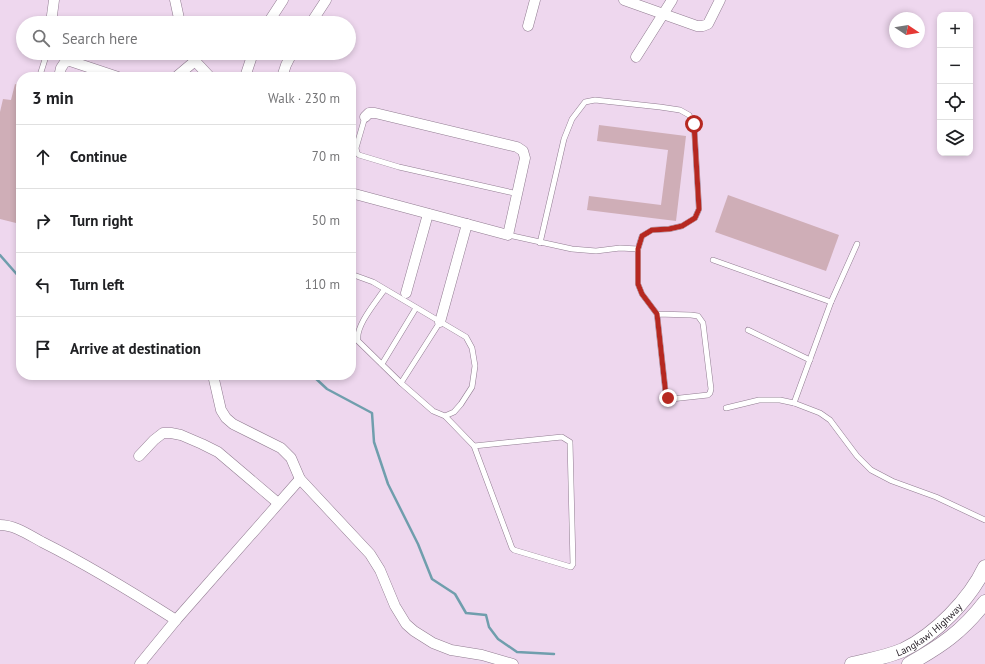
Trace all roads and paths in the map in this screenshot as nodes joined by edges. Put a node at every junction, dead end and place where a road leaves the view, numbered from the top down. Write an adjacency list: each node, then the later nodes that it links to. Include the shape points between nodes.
1 (54, 0): 10 (street)
2 (175, 0): 11 (street)
3 (284, 0): 12 (street)
4 (326, 0): 13 (street)
5 (535, 0): 14 (street)
6 (624, 0): 9 (street)
7 (672, 0): 9 (street)
8 (720, 0): 9 (street, via 708,24 703,26)
9 (664, 14): 15 (street)
10 (52, 16)
11 (178, 16)
12 (273, 16)
13 (316, 16)
14 (528, 26)
15 (636, 57)
16 (44, 60): 23 (lane)
17 (67, 60): 24 (street)
18 (76, 60): 25 (street)
19 (191, 60): 26 (street)
20 (196, 60): 27 (street)
21 (251, 60): 28 (street)
22 (288, 60): 29 (street)
23 (41, 72)
24 (60, 72)
25 (106, 72)
26 (180, 72)
27 (206, 72)
28 (247, 72)
29 (284, 72)
30 (365, 117): 32 (lane, via 356,148 357,153 399,167); 32 (street, via 369,113 375,113 517,147 525,158)
31 (356, 194): 33 (street)
32 (518, 194): 35 (street)
33 (428, 214): 34 (street); 42 (street)
34 (467, 224): 35 (street); 46 (street)
35 (508, 235): 36 (lane)
36 (540, 243): 38 (lane, via 596,251); 38 (lane, via 564,139 572,119 585,102 595,100 680,110 689,115 694,124 699,209 695,218 682,226 652,230 642,236)
37 (857, 244): 43 (lane)
38 (638, 249): 45 (lane, via 638,284)
39 (713, 260): 43 (lane)
40 (356, 276): 41 (lane, via 373,282)
41 (384, 290): 44 (lane); 49 (lane, via 357,335 358,341)
42 (406, 294)
43 (831, 302): 48 (lane)
44 (416, 308): 46 (lane); 49 (lane)
45 (657, 314): 45 (lane, via 691,314 698,316 703,323 711,389 708,395 671,399 666,396)
46 (440, 322): 51 (lane); 54 (lane, via 466,337 472,348 475,366 472,388 454,412)
47 (748, 330): 48 (lane)
48 (810, 360): 52 (lane)
49 (382, 364): 51 (lane)
50 (214, 380): 57 (street, via 220,410 226,418 281,448 292,458)
51 (401, 383): 54 (lane, via 433,411)
52 (794, 403): 53 (lane, via 759,400); 59 (lane, via 820,413 830,420 871,470)
53 (726, 408)
54 (445, 416): 55 (lane)
55 (474, 446): 55 (lane, via 512,548 571,566 573,564 570,442 562,437)
56 (139, 456): 58 (street, via 163,433 181,435 218,452)
57 (300, 479): 58 (street); 65 (street, via 370,554 380,570 395,606 406,624 414,631 451,650)
58 (278, 502): 63 (street)
59 (985, 520)
60 (0, 524): 63 (street, via 12,526 52,546)
61 (985, 567): 66 (main road, Langkawi Highway, via 966,596 943,622 920,640 892,654)
62 (985, 602): 67 (main road, Langkawi Highway, via 969,622 950,639)
63 (176, 620): 64 (street)
64 (140, 664)
65 (513, 664)
66 (852, 664)
67 (909, 664)

